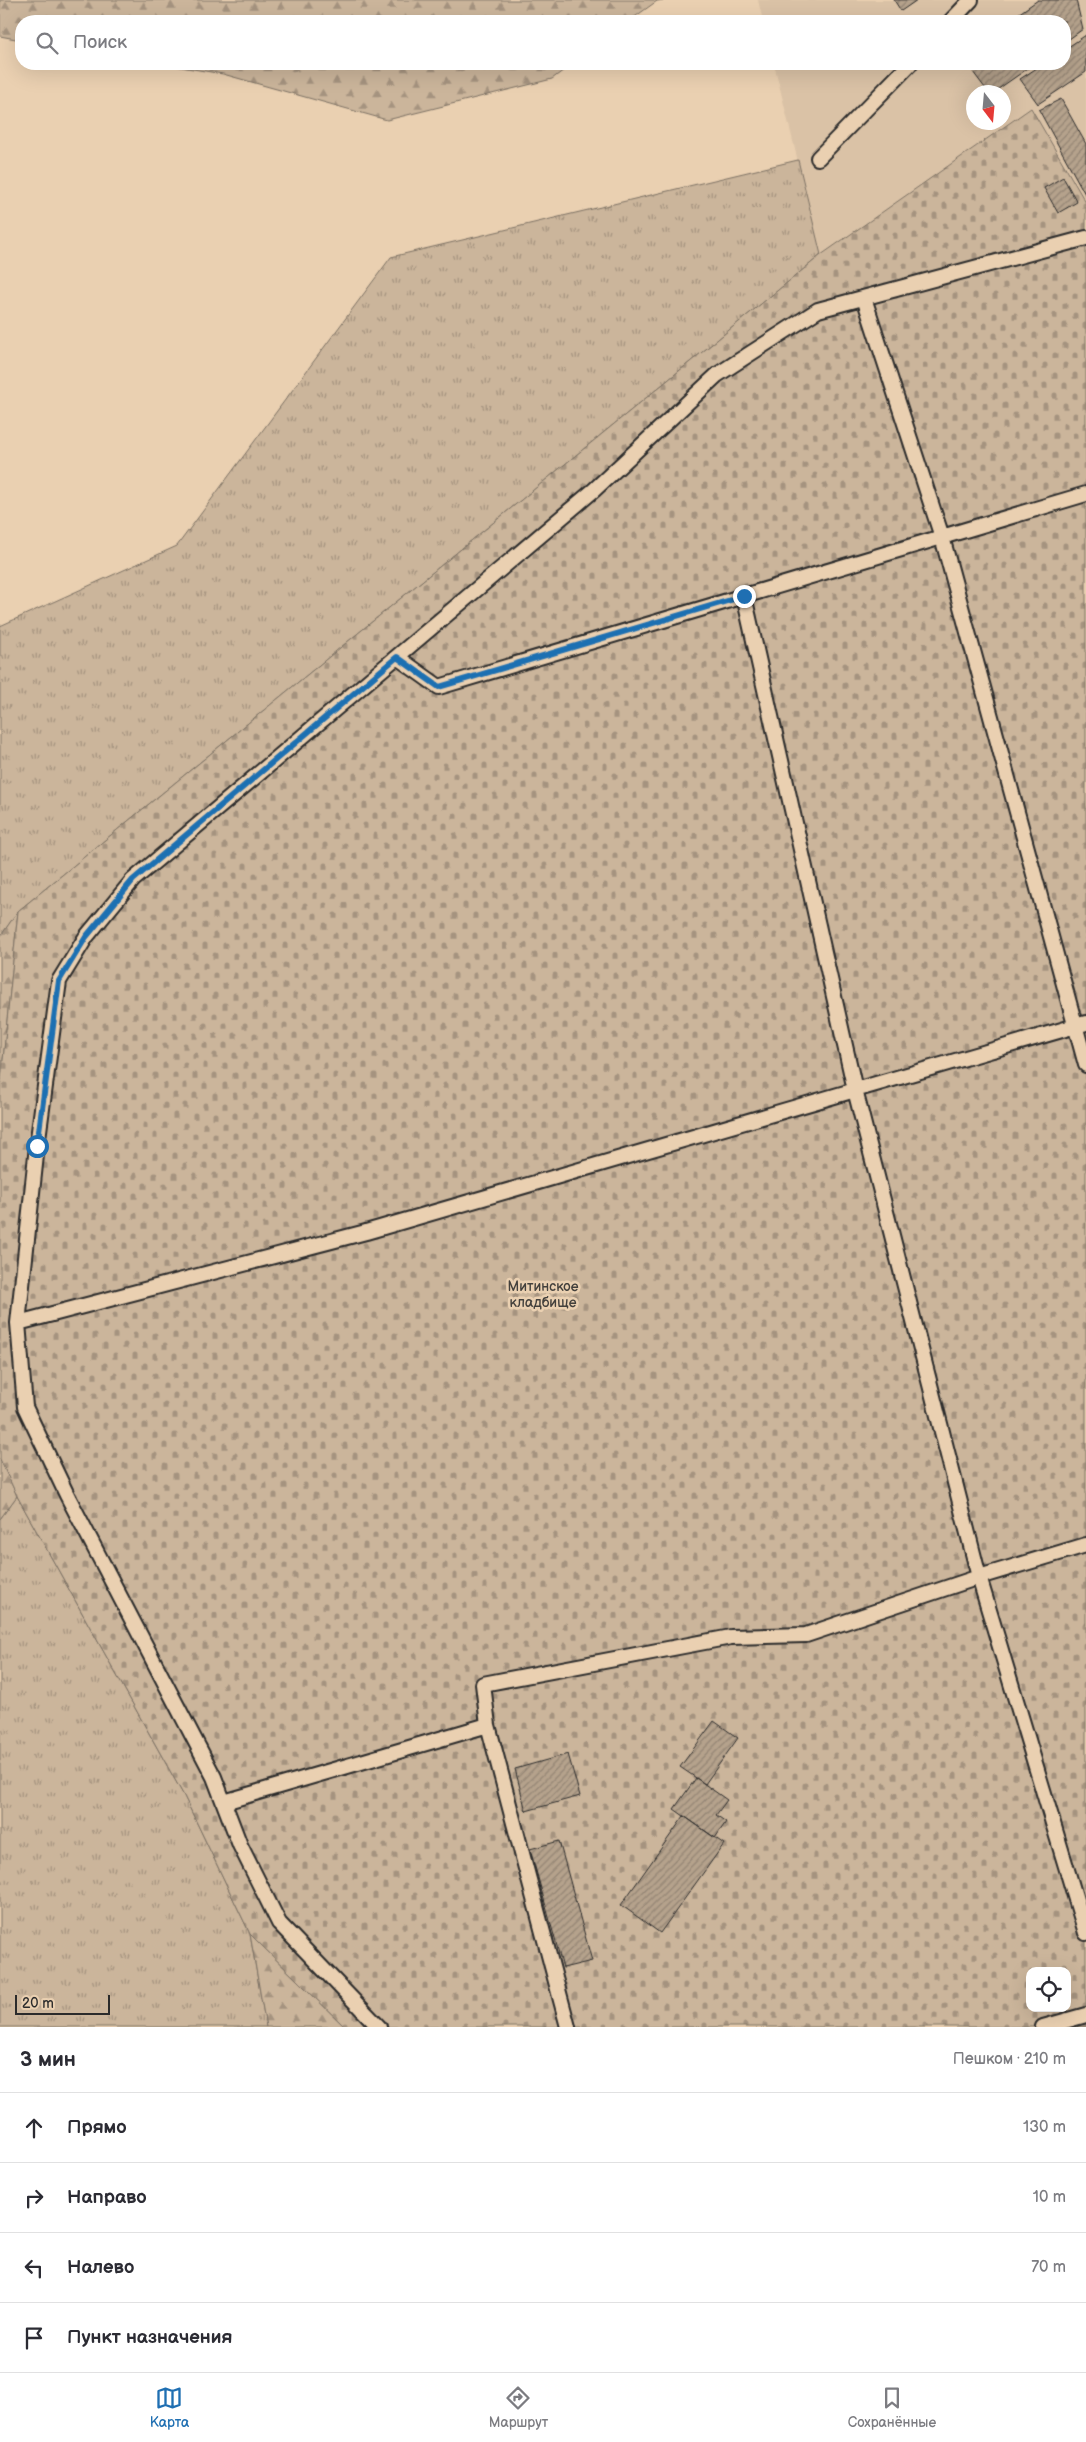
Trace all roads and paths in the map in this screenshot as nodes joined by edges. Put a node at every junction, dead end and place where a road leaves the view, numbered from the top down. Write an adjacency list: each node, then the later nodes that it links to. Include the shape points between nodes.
1 (971, 0): 2 (lane)
2 (957, 15)
3 (904, 70): 4 (lane)
4 (818, 158)
5 (1086, 238): 6 (lane)
6 (864, 298): 8 (lane); 10 (lane, via 818,310 717,375 594,490)
7 (1086, 494): 8 (lane)
8 (942, 537): 9 (lane); 11 (lane)
9 (744, 596): 10 (lane, via 439,687); 13 (lane)
10 (397, 657): 14 (lane, via 133,880 86,937 59,981)
11 (1081, 1024): 12 (lane); 13 (lane)
12 (1086, 1064)
13 (855, 1090): 14 (lane, via 366,1232); 16 (lane)
14 (18, 1323): 18 (lane, via 26,1408 71,1503 214,1776)
15 (1086, 1545): 16 (lane)
16 (978, 1577): 17 (lane, via 806,1635 731,1637 483,1684); 19 (lane)
17 (488, 1725): 18 (lane); 22 (lane)
18 (224, 1802): 21 (lane, via 240,1845 279,1923)
19 (1086, 1933)
20 (1086, 2015): 23 (lane)
21 (379, 2027)
22 (568, 2027)
23 (1043, 2027)

